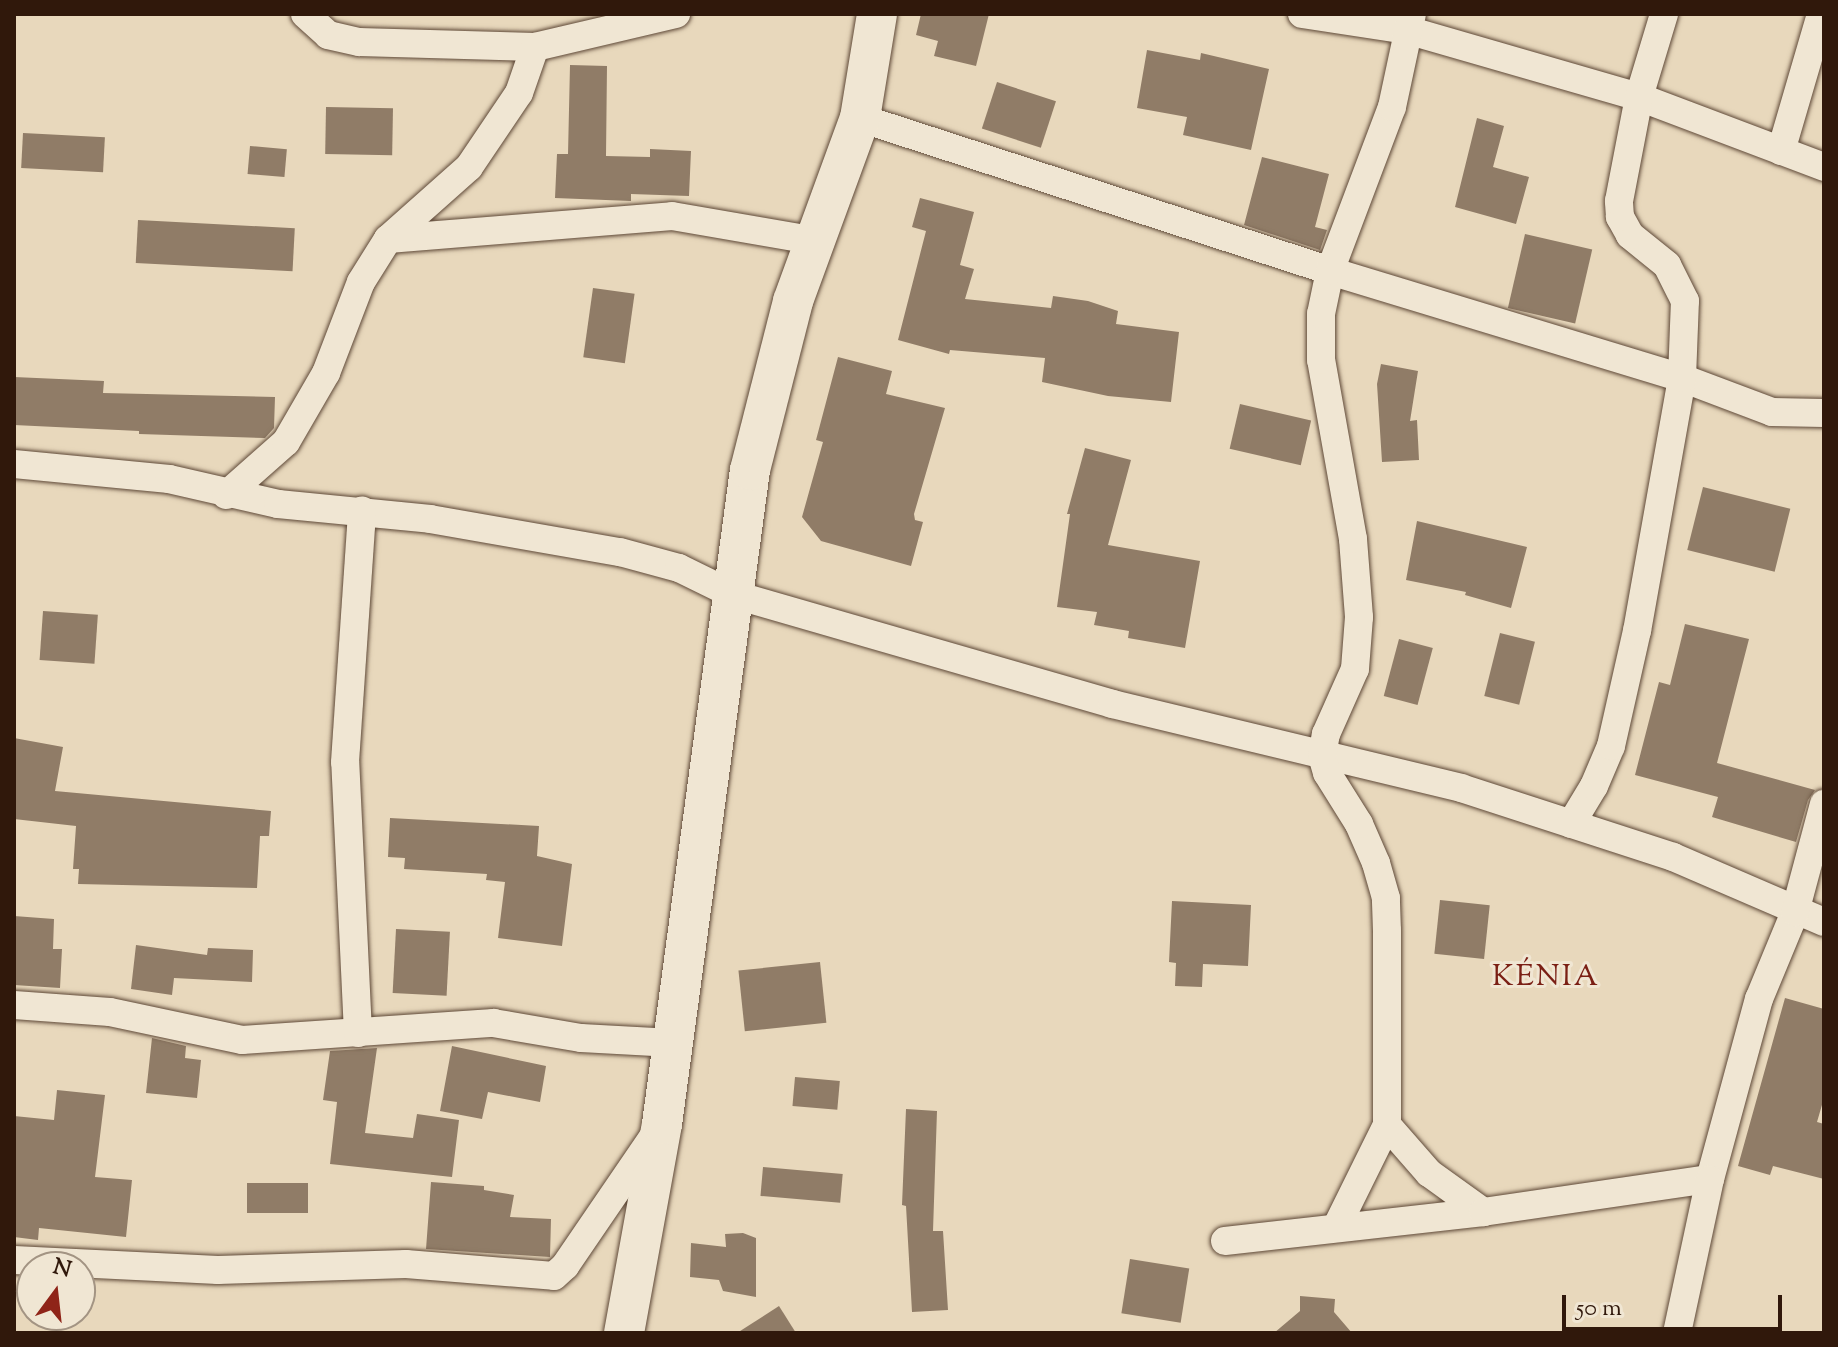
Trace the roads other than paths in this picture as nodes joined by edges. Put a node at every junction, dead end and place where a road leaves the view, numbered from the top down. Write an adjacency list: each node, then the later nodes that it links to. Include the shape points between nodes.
1 (305, 14): 8 (street, via 328,35 359,42)
2 (676, 14): 8 (street)
3 (877, 14): 10 (street)
4 (1302, 14): 7 (street)
5 (1664, 14): 9 (street)
6 (1821, 14): 11 (street)
7 (1409, 22): 9 (street); 15 (street, via 1392,107)
8 (535, 47): 13 (street, via 519,93 469,167)
9 (1639, 97): 11 (street); 16 (street, via 1620,217 1630,235 1667,265 1685,301)
10 (860, 118): 14 (street); 15 (street)
11 (1781, 151): 12 (street)
12 (1824, 167)
13 (388, 239): 14 (street, via 672,216); 19 (street, via 361,282 306,412 286,442)
14 (817, 241): 21 (street, via 793,301 750,470)
15 (1330, 271): 16 (street); 22 (street, via 1321,314 1321,360 1353,539 1359,617 1355,669 1326,734)
16 (1682, 378): 17 (street, via 1772,412); 24 (street, via 1611,746)
17 (1824, 413)
18 (14, 464): 19 (street, via 169,479)
19 (226, 495): 20 (street)
20 (362, 511): 21 (street, via 620,552 679,568); 28 (street, via 345,762)
21 (732, 594): 22 (street, via 1112,704); 29 (street)
22 (1322, 756): 24 (street, via 1461,788); 31 (street, via 1359,824 1386,898)
23 (1824, 804): 25 (street)
24 (1571, 824): 25 (street, via 1673,857)
25 (1795, 912): 26 (street); 32 (street, via 1759,999)
26 (1824, 922)
27 (14, 1005): 28 (street, via 110,1012 242,1040)
28 (358, 1033): 29 (street, via 493,1023 581,1038)
29 (673, 1043): 30 (street)
30 (662, 1124): 36 (street, via 554,1276 406,1264 218,1270); 37 (street)
31 (1387, 1125): 33 (street, via 1429,1173); 34 (street)
32 (1710, 1179): 33 (street); 38 (street)
33 (1483, 1212): 34 (street)
34 (1336, 1228): 35 (street)
35 (1225, 1241)
36 (14, 1260)
37 (624, 1333)
38 (1677, 1333)

